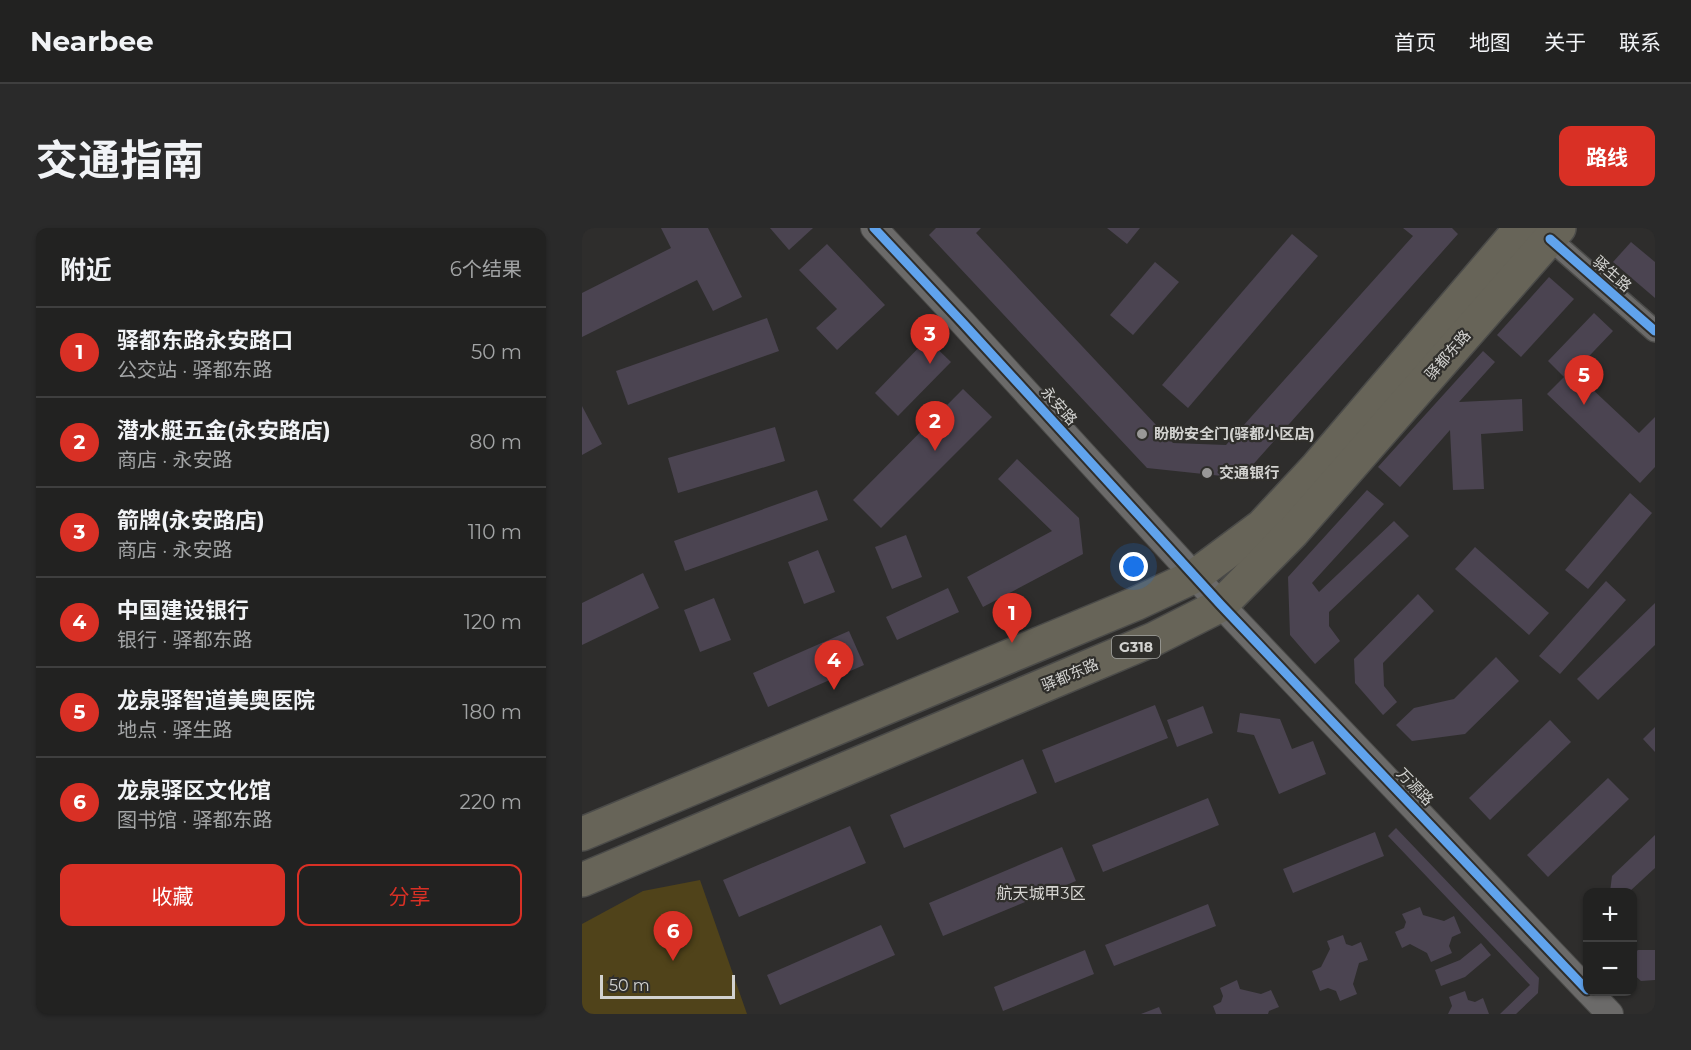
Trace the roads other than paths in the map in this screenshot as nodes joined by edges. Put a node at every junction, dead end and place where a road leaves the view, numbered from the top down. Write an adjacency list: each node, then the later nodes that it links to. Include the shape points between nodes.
1 (874, 228): 4 (street, 永安路)
2 (1544, 232): 3 (street, 驿生路); 4 (highway, 驿都东路 / G318, via 1262,526); 5 (highway, 驿都东路 / G318, via 1293,532)
3 (1655, 331)
4 (1195, 576): 5 (street, 永安路); 6 (highway, 驿都东路 / G318)
5 (1221, 605): 7 (highway, 驿都东路 / G318, via 1154,639); 8 (street, 万源路)
6 (582, 834)
7 (582, 880)
8 (1598, 1004)

